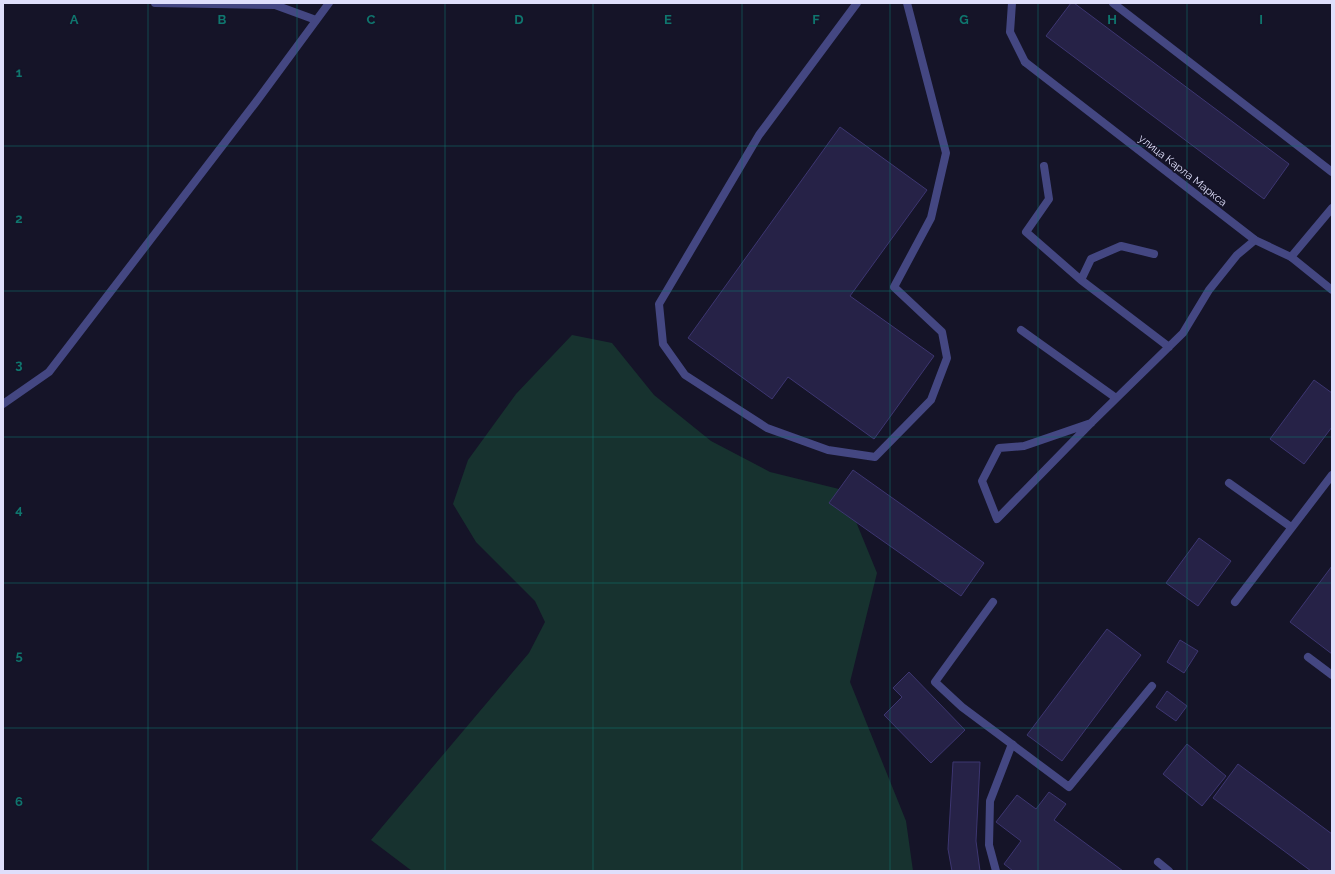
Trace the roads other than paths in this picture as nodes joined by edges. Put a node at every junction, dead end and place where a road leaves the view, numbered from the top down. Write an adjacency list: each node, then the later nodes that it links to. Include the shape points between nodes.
1 (155, 3): 7 (street, via 275,5)
2 (329, 3): 7 (street)
3 (857, 3): 4 (street, via 759,135 659,304 663,344 685,375 767,428 828,450 875,457 931,400 947,358 942,332 894,287 931,218 946,153)
4 (907, 3)
5 (1012, 3): 11 (street, улица Карла Маркса, via 1010,32 1026,62)
6 (1113, 3): 9 (street)
7 (316, 20): 19 (street, via 49,372)
8 (1044, 166): 14 (street, via 1049,199 1026,232)
9 (1332, 172)
10 (1332, 208): 13 (street)
11 (1255, 240): 13 (street, улица Карла Маркса); 17 (street, via 1237,255 1209,290 1184,333)
12 (1154, 254): 14 (street, via 1121,246 1091,259)
13 (1291, 257): 15 (street, улица Карла Маркса)
14 (1081, 280): 17 (street)
15 (1332, 290)
16 (1021, 330): 18 (street)
17 (1169, 347): 18 (street)
18 (1116, 398): 20 (street)
19 (3, 404)
20 (1091, 423): 20 (street, via 1024,446 999,448 982,481 997,519)
21 (1332, 475): 23 (street)
22 (1230, 483): 23 (street)
23 (1292, 527): 25 (street)
24 (993, 602): 29 (street, via 935,682 962,707)
25 (1235, 602)
26 (1308, 657): 27 (street)
27 (1332, 675)
28 (1152, 686): 29 (street, via 1070,787)
29 (1012, 744): 31 (street, via 990,801 989,846)
30 (1158, 862): 32 (street)
31 (996, 871)
32 (1168, 871)

